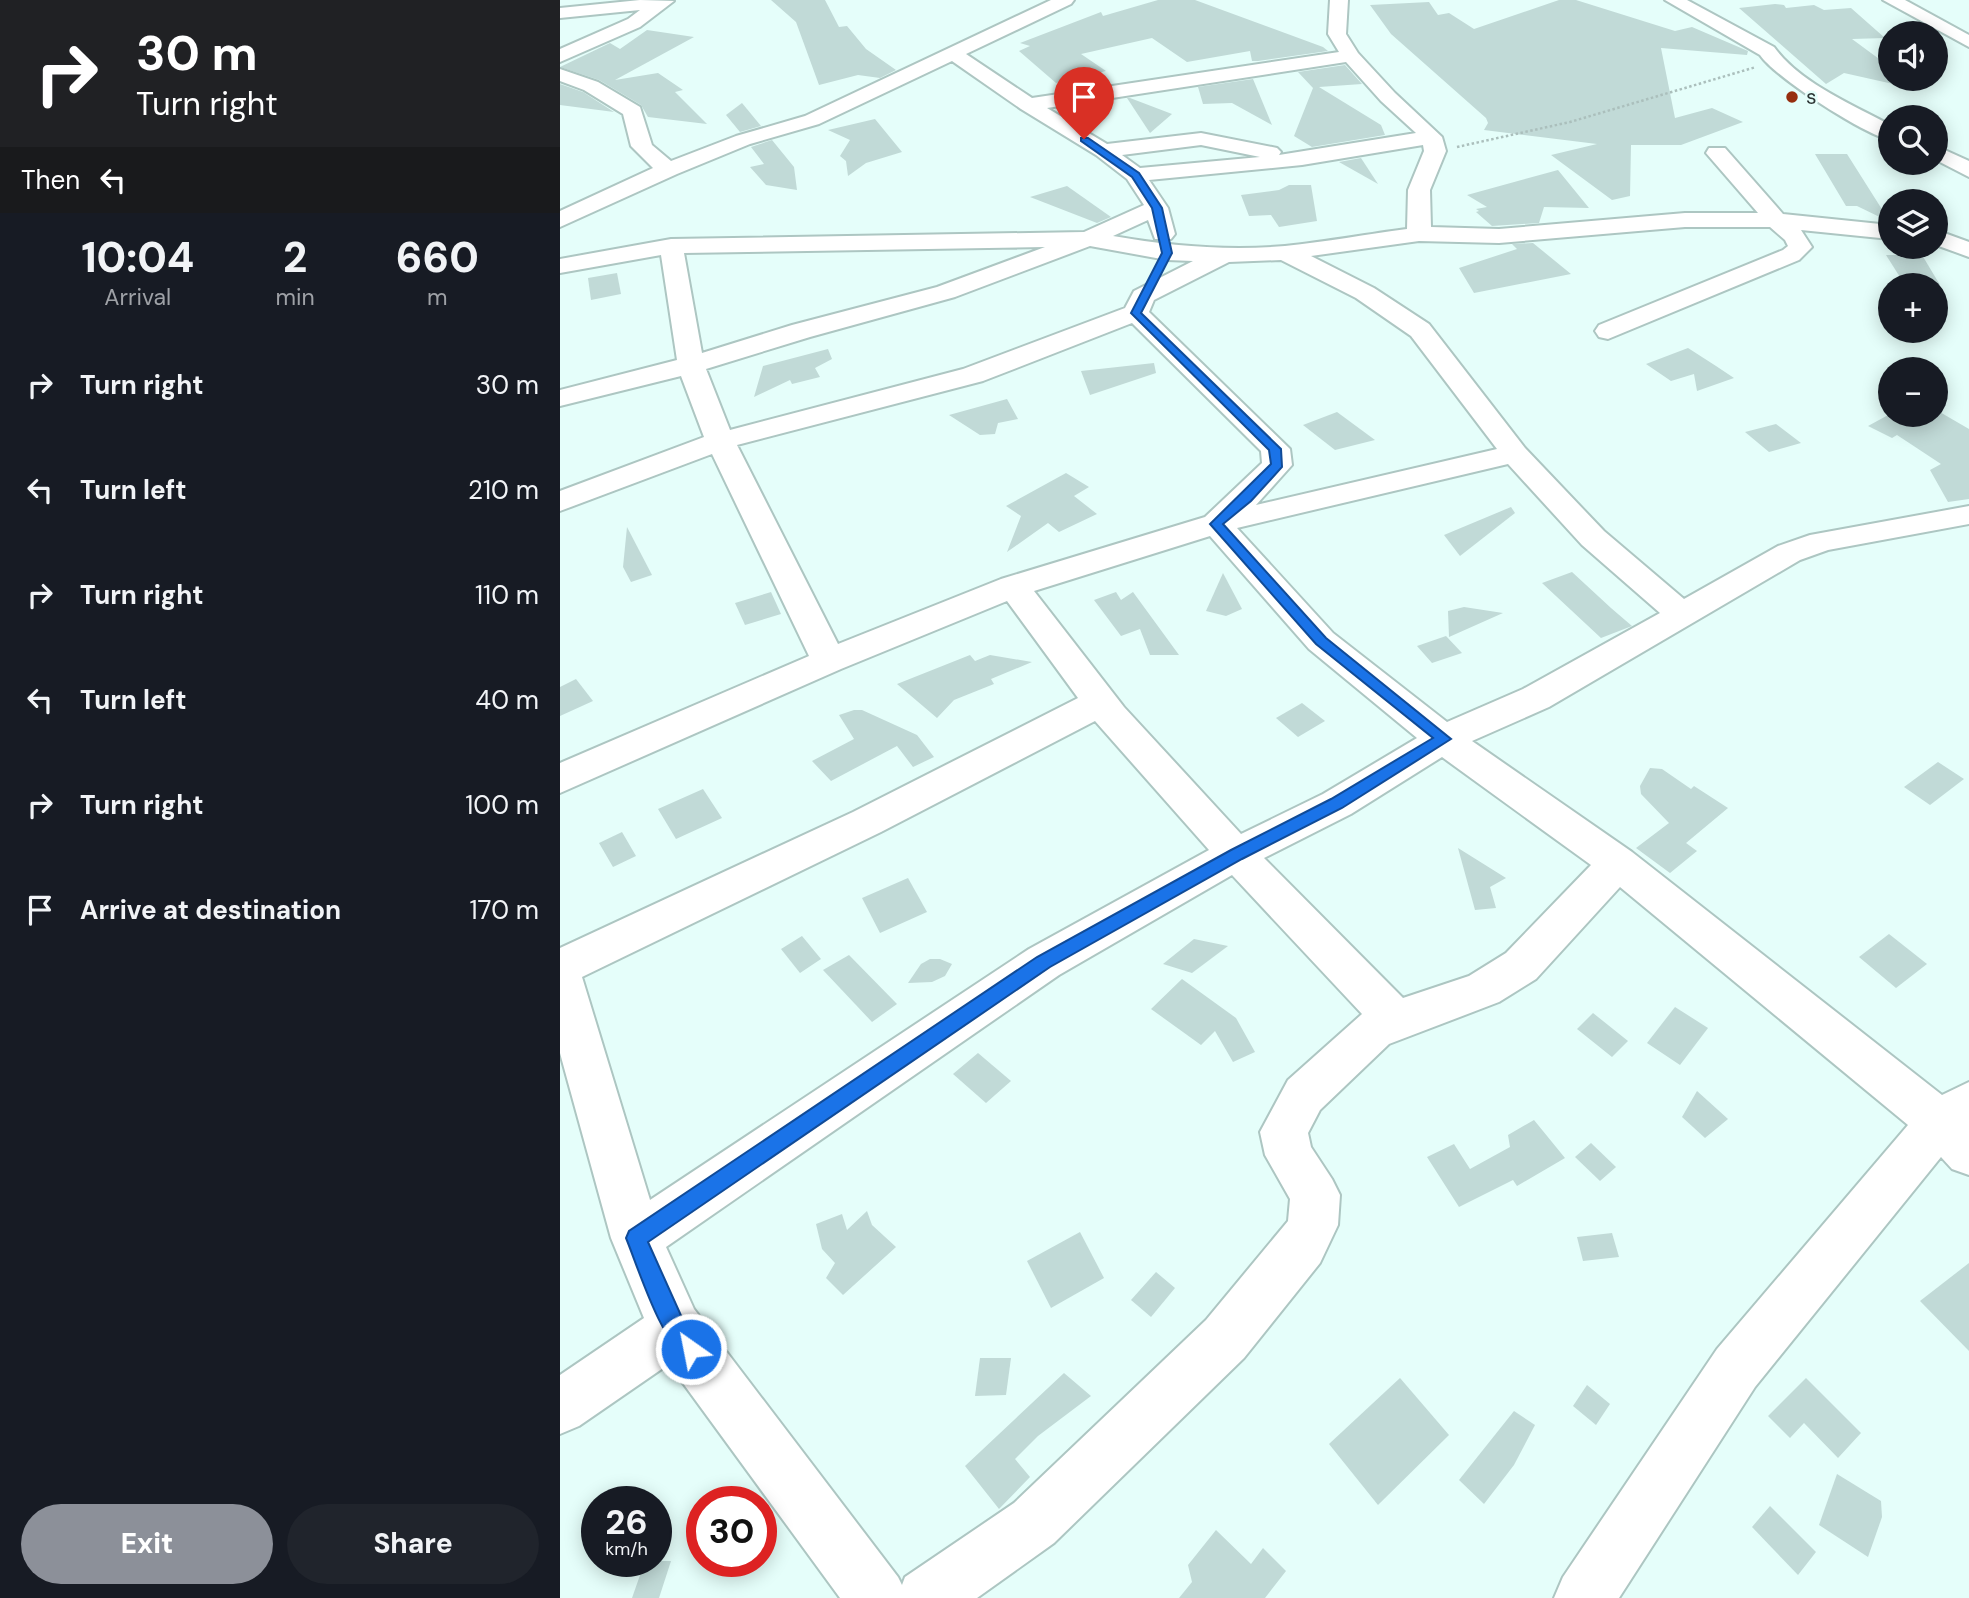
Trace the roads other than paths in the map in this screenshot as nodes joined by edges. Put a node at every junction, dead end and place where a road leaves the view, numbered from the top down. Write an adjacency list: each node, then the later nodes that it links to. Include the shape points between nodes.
1 (1065, 0): 8 (street)
2 (1339, 0): 10 (street, via 1337,34)
3 (1674, 0): 13 (street, via 1767,51 1817,93)
4 (1892, 0): 7 (street)
5 (669, 1): 6 (street); 9 (street, via 634,23)
6 (560, 13)
7 (1969, 42)
8 (953, 53): 12 (street); 19 (street, via 812,120)
9 (560, 56)
10 (1351, 57): 12 (street); 14 (street)
11 (560, 75): 19 (street, via 591,86 633,111 645,153)
12 (1028, 105): 15 (street)
13 (1878, 127)
14 (1433, 144): 17 (street); 26 (street, via 1419,190)
15 (1103, 151): 17 (street, via 1212,139); 21 (street)
16 (1717, 153): 24 (street)
17 (1302, 159): 21 (street)
18 (1948, 159): 20 (street)
19 (669, 169): 23 (street)
20 (1969, 170)
21 (1135, 175): 22 (street)
22 (1157, 208): 27 (street); 31 (street)
23 (560, 220)
24 (1776, 220): 25 (street); 26 (street, via 1685,220 1499,236); 36 (street, via 1796,237 1800,247 1791,255)
25 (1878, 231)
26 (1419, 234): 32 (street)
27 (1088, 239): 29 (street); 31 (street); 37 (street, via 946,292)
28 (1948, 242): 30 (street)
29 (671, 246): 34 (street); 37 (street)
30 (1969, 250)
31 (1167, 253): 33 (street); 35 (street)
32 (1284, 253): 33 (street); 40 (street, via 1365,293 1420,330)
33 (1223, 255): 35 (street)
34 (560, 266)
35 (1140, 304): 39 (street, via 973,374); 43 (street, via 1275,449 1277,465)
36 (1608, 331)
37 (691, 365): 38 (street); 39 (street)
38 (560, 398)
39 (720, 441): 41 (street); 46 (street)
40 (1514, 454): 43 (street); 45 (street, via 1593,538)
41 (560, 502)
42 (1969, 516): 45 (street, via 1821,542 1789,554)
43 (1216, 524): 44 (street); 48 (street, via 1321,641)
44 (1013, 586): 46 (street); 47 (street)
45 (1683, 615): 48 (street, via 1536,698)
46 (829, 661): 49 (street)
47 (1101, 702): 50 (street); 52 (street, via 867,822)
48 (1443, 739): 50 (street, via 1337,804); 51 (street)
49 (560, 779)
50 (1236, 854): 54 (street); 56 (street, via 1044,962)
51 (1618, 863): 54 (street, via 1521,966 1484,989); 55 (street)
52 (560, 968)
53 (560, 975): 56 (street)
54 (1395, 1020): 60 (street, via 1373,1030 1304,1095 1284,1132 1289,1155 1315,1195 1313,1224 1302,1246 1225,1339 1034,1522)
55 (1959, 1126): 61 (street, via 1736,1368)
56 (636, 1238): 57 (street)
57 (675, 1328): 58 (street); 59 (street)
58 (560, 1407)
59 (877, 1598)
60 (926, 1598)
61 (1584, 1598)

